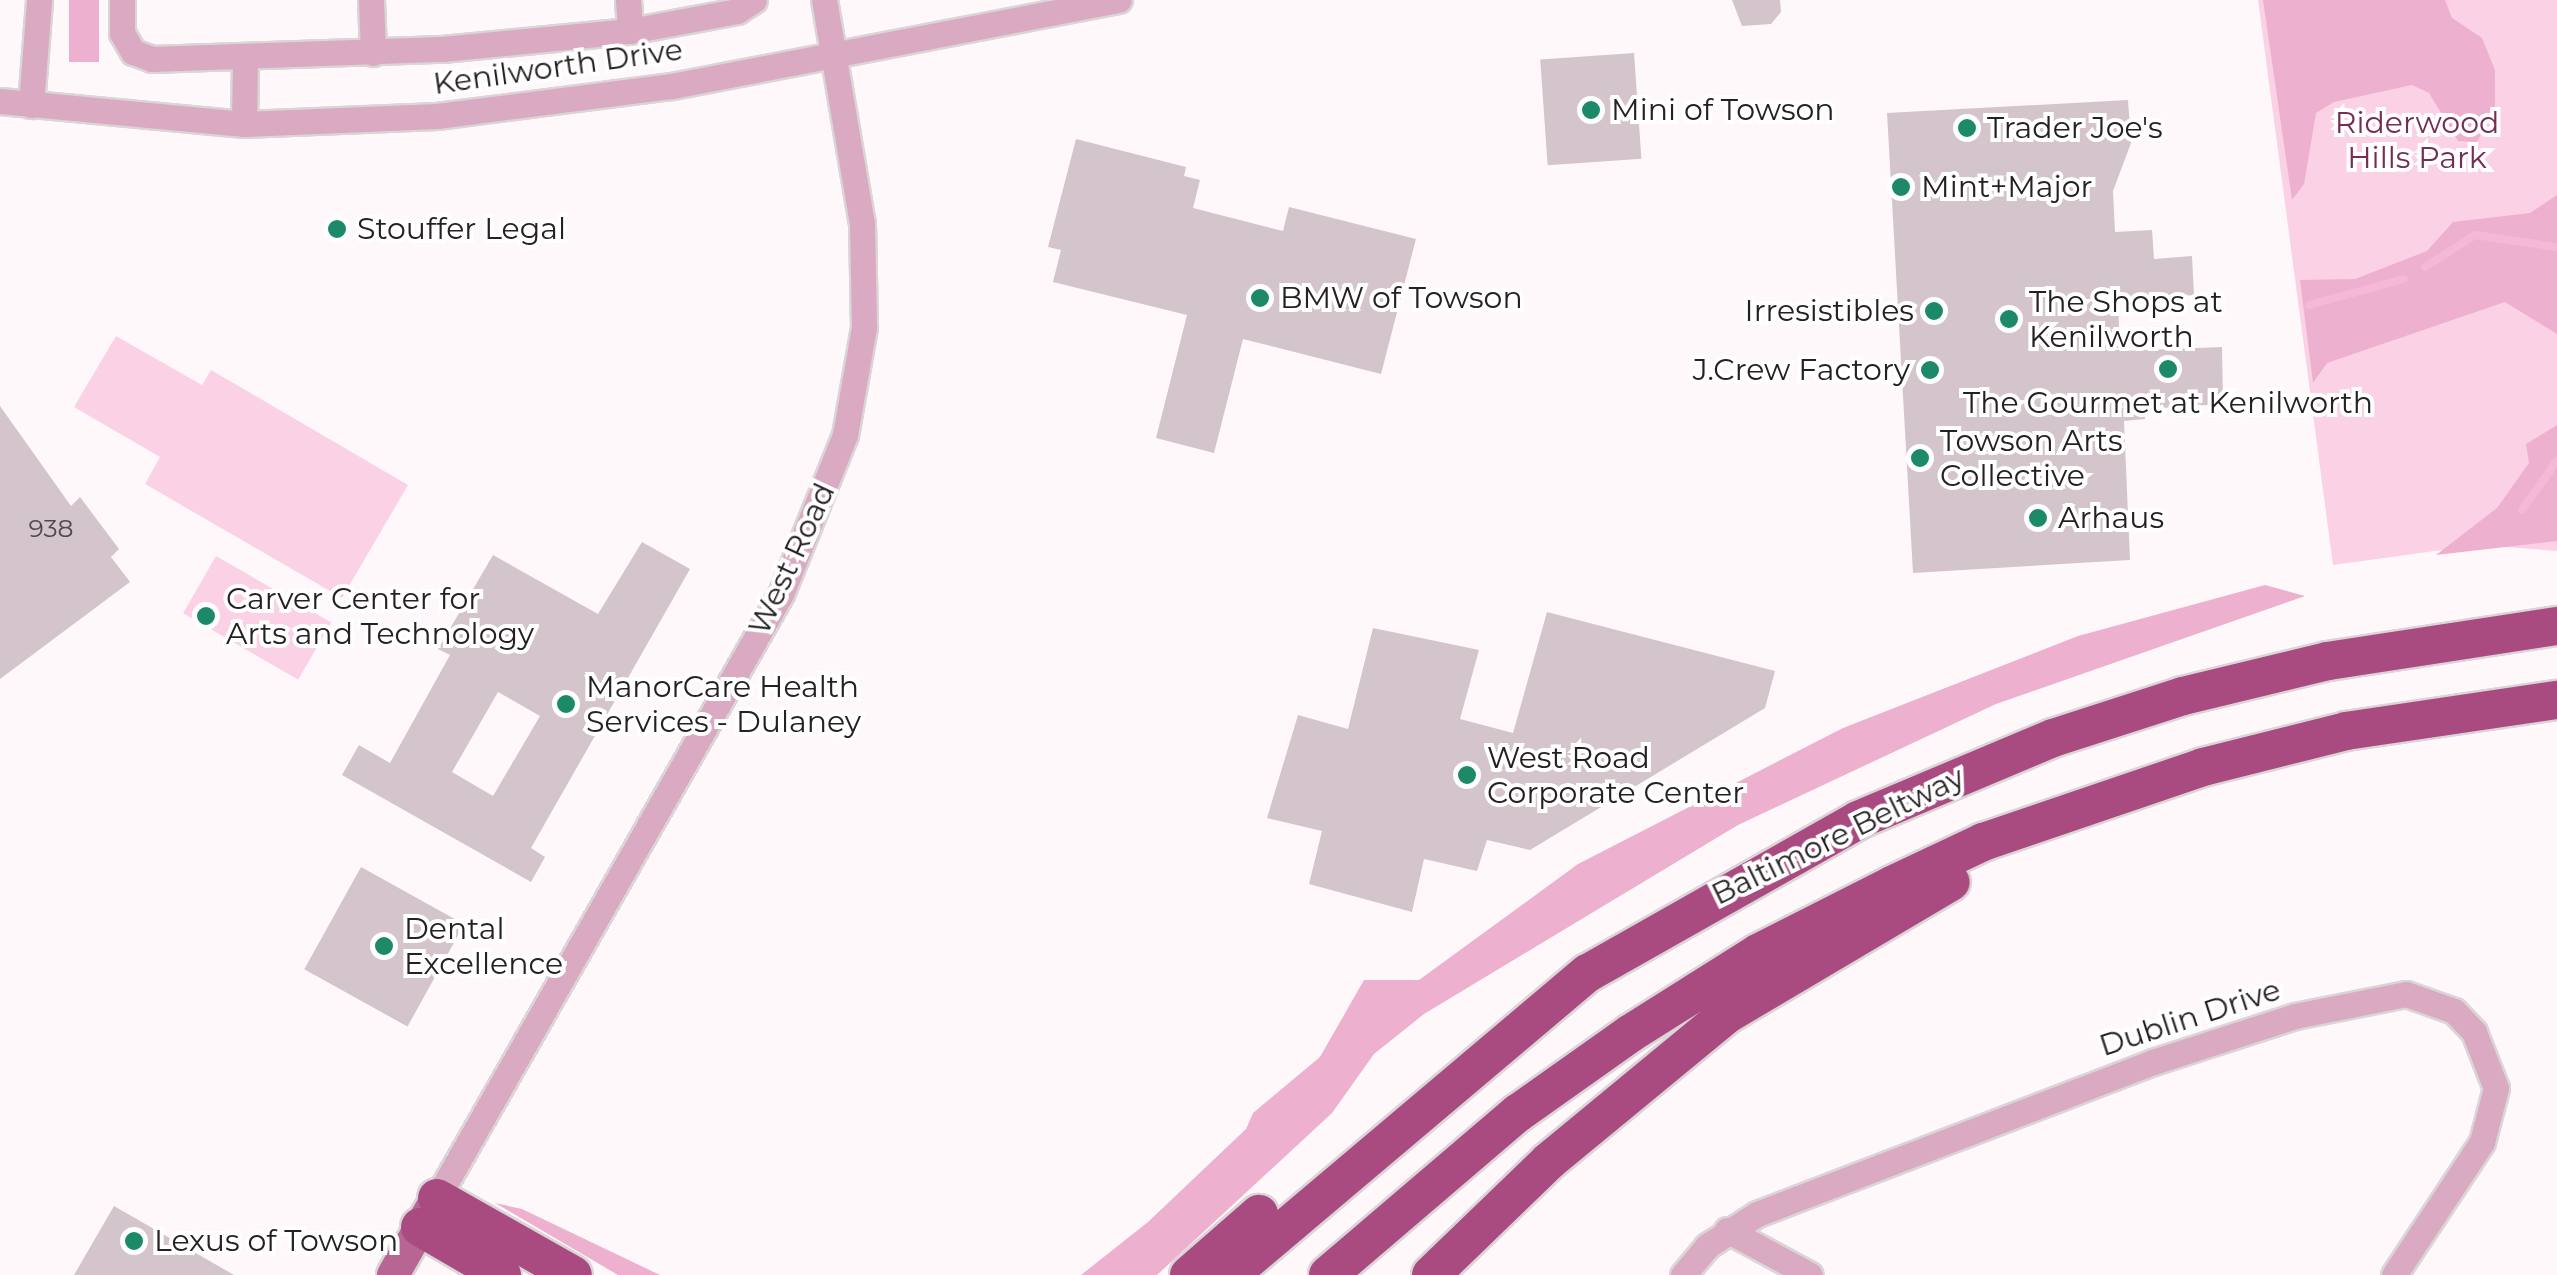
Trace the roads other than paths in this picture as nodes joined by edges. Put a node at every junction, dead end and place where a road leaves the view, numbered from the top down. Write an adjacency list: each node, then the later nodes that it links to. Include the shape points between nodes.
1 (39, 0): 13 (street)
2 (122, 0): 11 (street, via 122,33 133,52 152,59)
3 (371, 0): 9 (street)
4 (628, 0): 8 (street)
5 (754, 0): 8 (street, via 737,12)
6 (824, 0): 10 (street, West Road)
7 (1119, 0): 10 (street, Kenilworth Drive)
8 (630, 32): 9 (street)
9 (372, 53): 11 (street)
10 (834, 55): 14 (street, Kenilworth Drive, via 570,102); 19 (street, West Road, via 862,224 864,327 826,494 765,623)
11 (245, 57): 14 (street)
12 (0, 101): 13 (street, Kenilworth Drive)
13 (31, 105): 14 (street, Kenilworth Drive)
14 (244, 124)
15 (2557, 626): 18 (highway, Baltimore Beltway, via 2328,661 2053,738 1858,820)
16 (2557, 700): 17 (highway, via 2346,731)
17 (2203, 767): 26 (highway, via 1984,842 1758,953 1518,1112); 27 (highway, via 1991,859 1816,956 1654,1072)
18 (1588, 973): 24 (highway, via 1370,1126); 25 (highway, Baltimore Beltway)
19 (428, 1213): 21 (main road, West Road); 22 (highway); 23 (highway)
20 (1727, 1230): 28 (street, Dublin Drive); 29 (street); 30 (street, Dublin Drive, via 2153,1062 2295,1016 2406,994 2431,998 2474,1032 2496,1088 2482,1142)
21 (393, 1275)
22 (502, 1275)
23 (573, 1275)
24 (1189, 1275)
25 (1230, 1275)
26 (1328, 1275)
27 (1431, 1275)
28 (1683, 1275)
29 (1810, 1275)
30 (2394, 1275)

